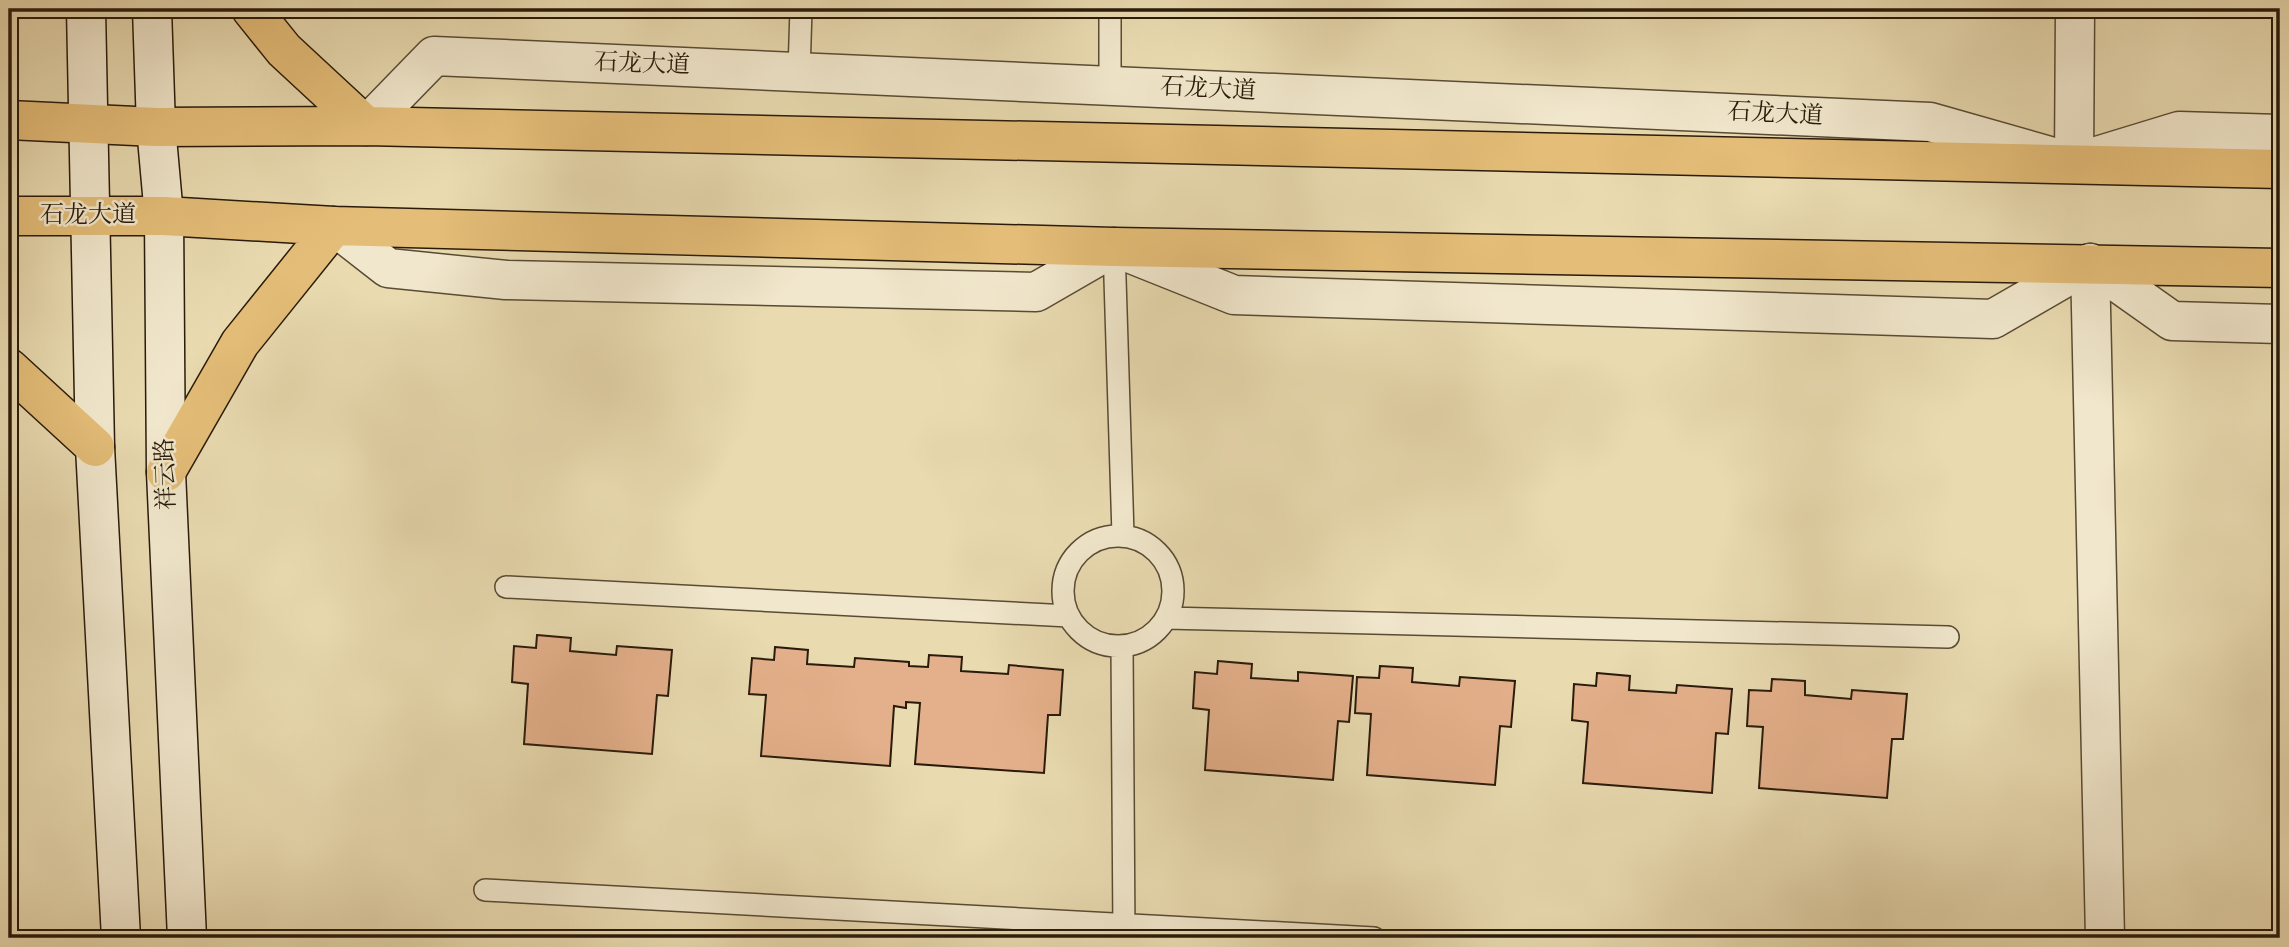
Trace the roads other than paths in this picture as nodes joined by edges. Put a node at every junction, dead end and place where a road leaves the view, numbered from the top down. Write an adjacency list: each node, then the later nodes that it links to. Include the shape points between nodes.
1 (86, 9): 10 (street)
2 (152, 9): 12 (street, 祥云路)
3 (251, 9): 11 (main road, via 284,50)
4 (801, 9): 7 (lane)
5 (1110, 9): 8 (lane)
6 (2075, 9): 14 (street)
7 (799, 72): 8 (street, 石龙大道); 11 (street, 石龙大道, via 434,56)
8 (1110, 86): 14 (street, 石龙大道, via 1930,122)
9 (9, 120): 10 (main road, 石龙大道)
10 (87, 123): 12 (main road, 石龙大道); 16 (street)
11 (366, 126): 12 (main road, 石龙大道); 14 (main road, 石龙大道)
12 (156, 127): 18 (street, 祥云路)
13 (2280, 134): 14 (street, 石龙大道, via 2179,131)
14 (2074, 163): 15 (main road, 石龙大道)
15 (2280, 170)
16 (91, 215): 17 (main road, 石龙大道); 18 (main road, 石龙大道); 25 (street)
17 (9, 216)
18 (164, 216): 19 (main road, 石龙大道); 26 (street, 祥云路)
19 (334, 226): 20 (main road, 石龙大道); 26 (main road, via 240,343)
20 (1114, 247): 21 (main road, 石龙大道); 21 (street, 石龙大道, via 1234,295 1993,319); 27 (lane)
21 (2090, 263): 22 (main road, 石龙大道); 23 (street, via 2172,321); 38 (street)
22 (2280, 268)
23 (2280, 324)
24 (9, 368): 25 (main road)
25 (95, 447): 35 (street)
26 (166, 472): 36 (street, 祥云路)
27 (1123, 535): 29 (lane, via 1090,542 1077,553 1063,584); 30 (lane, via 1154,549 1166,564 1172,600)
28 (506, 587): 29 (lane)
29 (1069, 615): 32 (lane, via 1091,639)
30 (1166, 618): 31 (lane); 32 (lane, via 1155,632)
31 (1948, 637)
32 (1122, 646): 34 (lane)
33 (485, 890): 34 (lane)
34 (1124, 931): 37 (lane)
35 (121, 938)
36 (187, 938)
37 (1374, 938)
38 (2105, 938)

